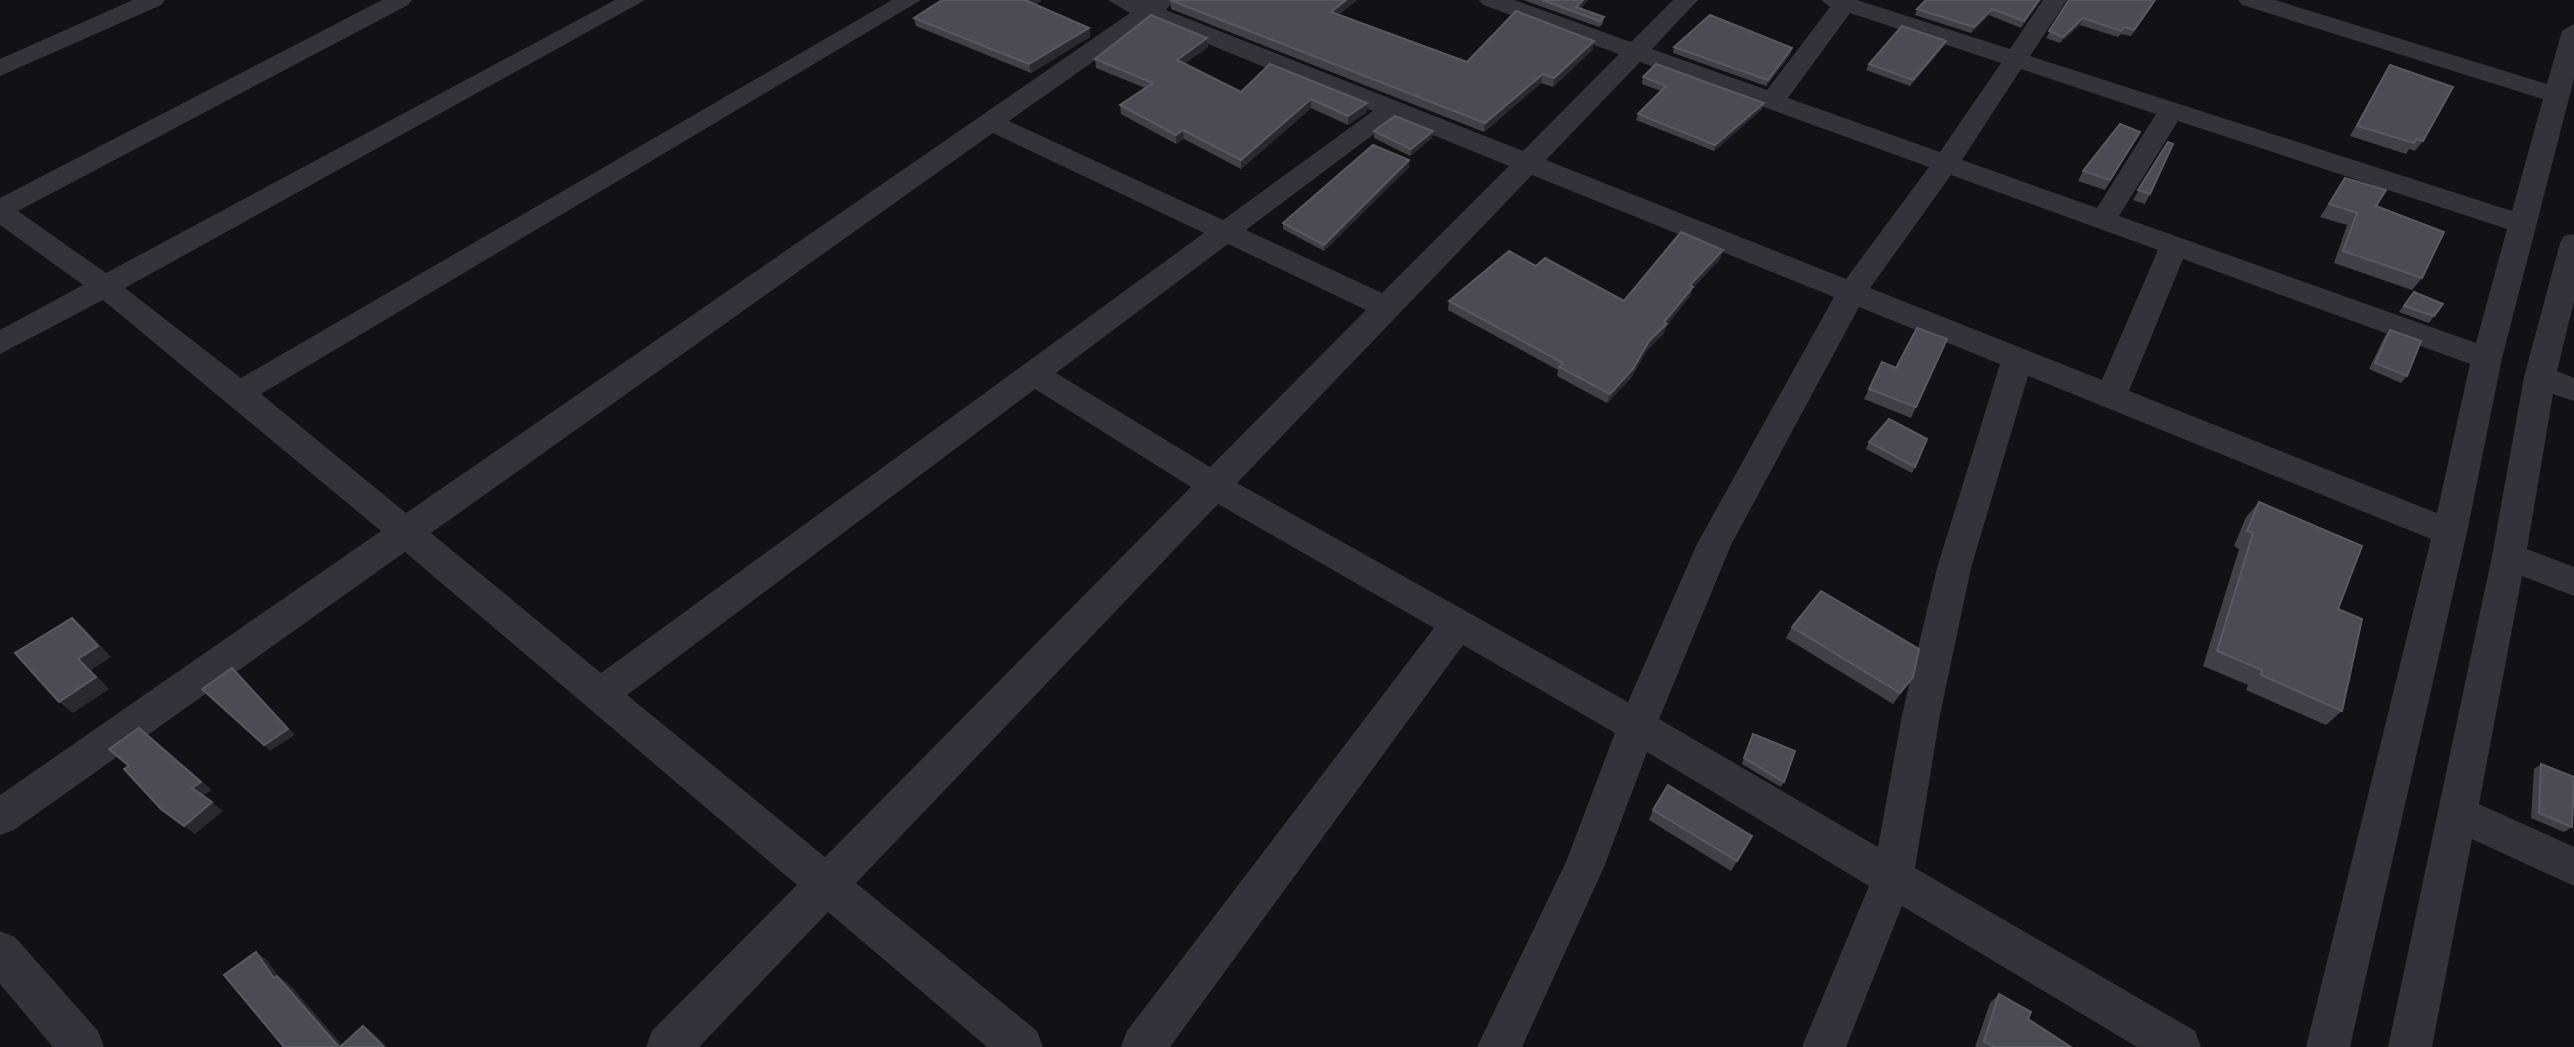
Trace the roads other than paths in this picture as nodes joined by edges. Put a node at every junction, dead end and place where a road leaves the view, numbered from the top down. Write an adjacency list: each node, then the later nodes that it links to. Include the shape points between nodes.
1 (153, 0): 14 (street)
2 (400, 0): 22 (street)
3 (633, 0): 28 (street)
4 (909, 0): 37 (street)
5 (1491, 0): 12 (street)
6 (1686, 0): 12 (street)
7 (2055, 0): 13 (street)
8 (2250, 0): 15 (street)
9 (1839, 2): 13 (street); 16 (street)
10 (1144, 4): 17 (street); 19 (street)
11 (2574, 31): 15 (street)
12 (1633, 52): 16 (street); 20 (street)
13 (2014, 60): 18 (street); 21 (street)
14 (0, 68)
15 (2557, 95): 24 (street)
16 (1771, 102): 21 (street)
17 (1393, 108): 20 (street); 25 (street)
18 (2171, 111): 23 (street); 24 (street)
19 (990, 122): 25 (street); 41 (street)
20 (1525, 162): 29 (street); 30 (street)
21 (1945, 165): 23 (street); 29 (street)
22 (0, 210): 28 (street)
23 (2102, 221): 27 (street)
24 (2523, 224): 32 (street)
25 (1225, 233): 30 (street); 34 (street)
26 (2574, 243): 35 (street)
27 (2174, 247): 32 (street); 38 (street)
28 (104, 286): 31 (street); 37 (street)
29 (1851, 294): 33 (street); 46 (street, via 1714,544)
30 (1386, 307): 39 (street)
31 (0, 343)
32 (2487, 358): 40 (street)
33 (2017, 360): 38 (street); 50 (street, via 1954,568)
34 (1035, 375): 39 (street); 45 (street)
35 (2540, 377): 36 (street); 42 (street)
36 (2574, 390)
37 (239, 393): 41 (street)
38 (2111, 397): 40 (street)
39 (1213, 485): 44 (street); 51 (street)
40 (2450, 532): 60 (street)
41 (403, 533): 45 (street); 48 (street)
42 (2509, 556): 43 (street); 47 (street)
43 (2574, 582)
44 (1458, 624): 46 (street); 56 (street)
45 (598, 696): 51 (street)
46 (1637, 726): 50 (street); 57 (street, via 1584,867)
47 (2455, 812): 49 (street); 61 (street)
48 (0, 817)
49 (2574, 867)
50 (1893, 878): 58 (street); 59 (street)
51 (825, 886): 54 (street); 55 (street)
52 (0, 952): 53 (street)
53 (82, 1047)
54 (668, 1047)
55 (1021, 1047)
56 (1143, 1047)
57 (1499, 1047)
58 (1824, 1047)
59 (2179, 1047)
60 (2328, 1047)
61 (2410, 1047)

